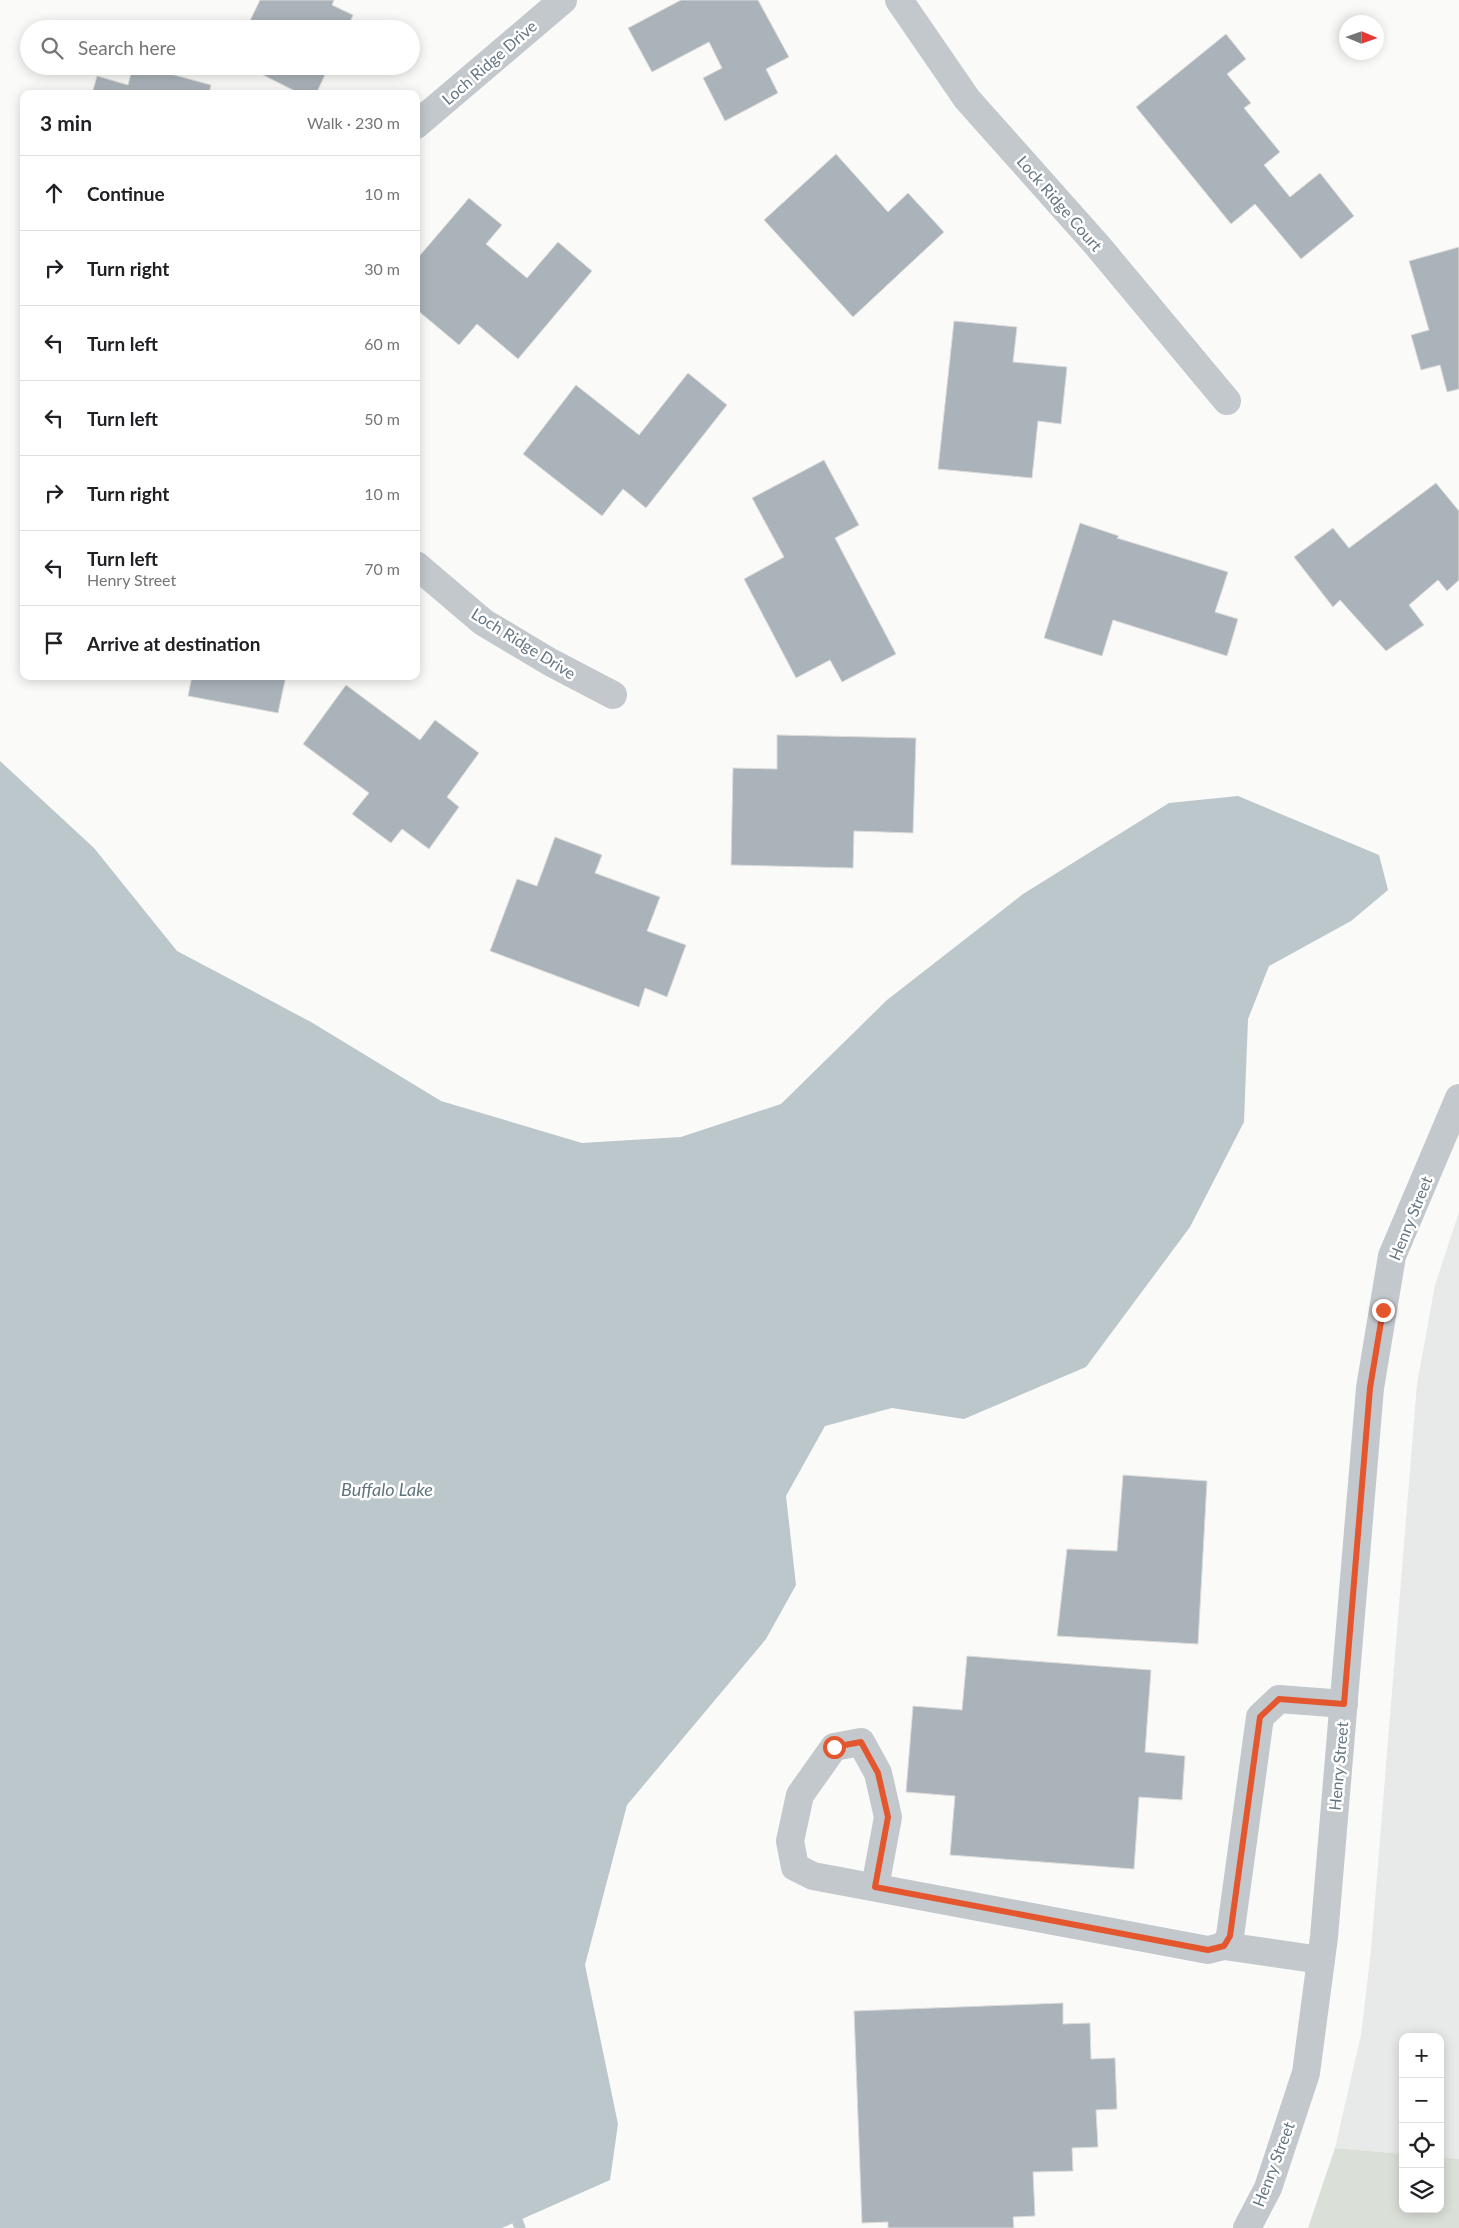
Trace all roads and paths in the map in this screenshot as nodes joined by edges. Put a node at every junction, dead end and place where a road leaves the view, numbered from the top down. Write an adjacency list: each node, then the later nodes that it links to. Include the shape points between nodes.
1 (563, 0): 3 (street, Loch Ridge Drive)
2 (899, 0): 4 (street, Lock Ridge Court, via 967,99 1097,245)
3 (420, 122)
4 (1228, 401)
5 (420, 568): 6 (street, Loch Ridge Drive, via 483,622)
6 (612, 695)
7 (1459, 1098): 8 (street, Henry Street, via 1392,1256 1370,1388)
8 (1344, 1704): 10 (street, via 1279,1699 1260,1717 1230,1936); 11 (street, Henry Street)
9 (875, 1887): 9 (street, via 813,1876 795,1868 790,1841 800,1795 834,1747 861,1742 878,1773 888,1817); 10 (street, via 1208,1950)
10 (1224, 1946): 11 (street)
11 (1321, 1960): 12 (street, Henry Street, via 1306,2074 1268,2188)
12 (1247, 2228)

